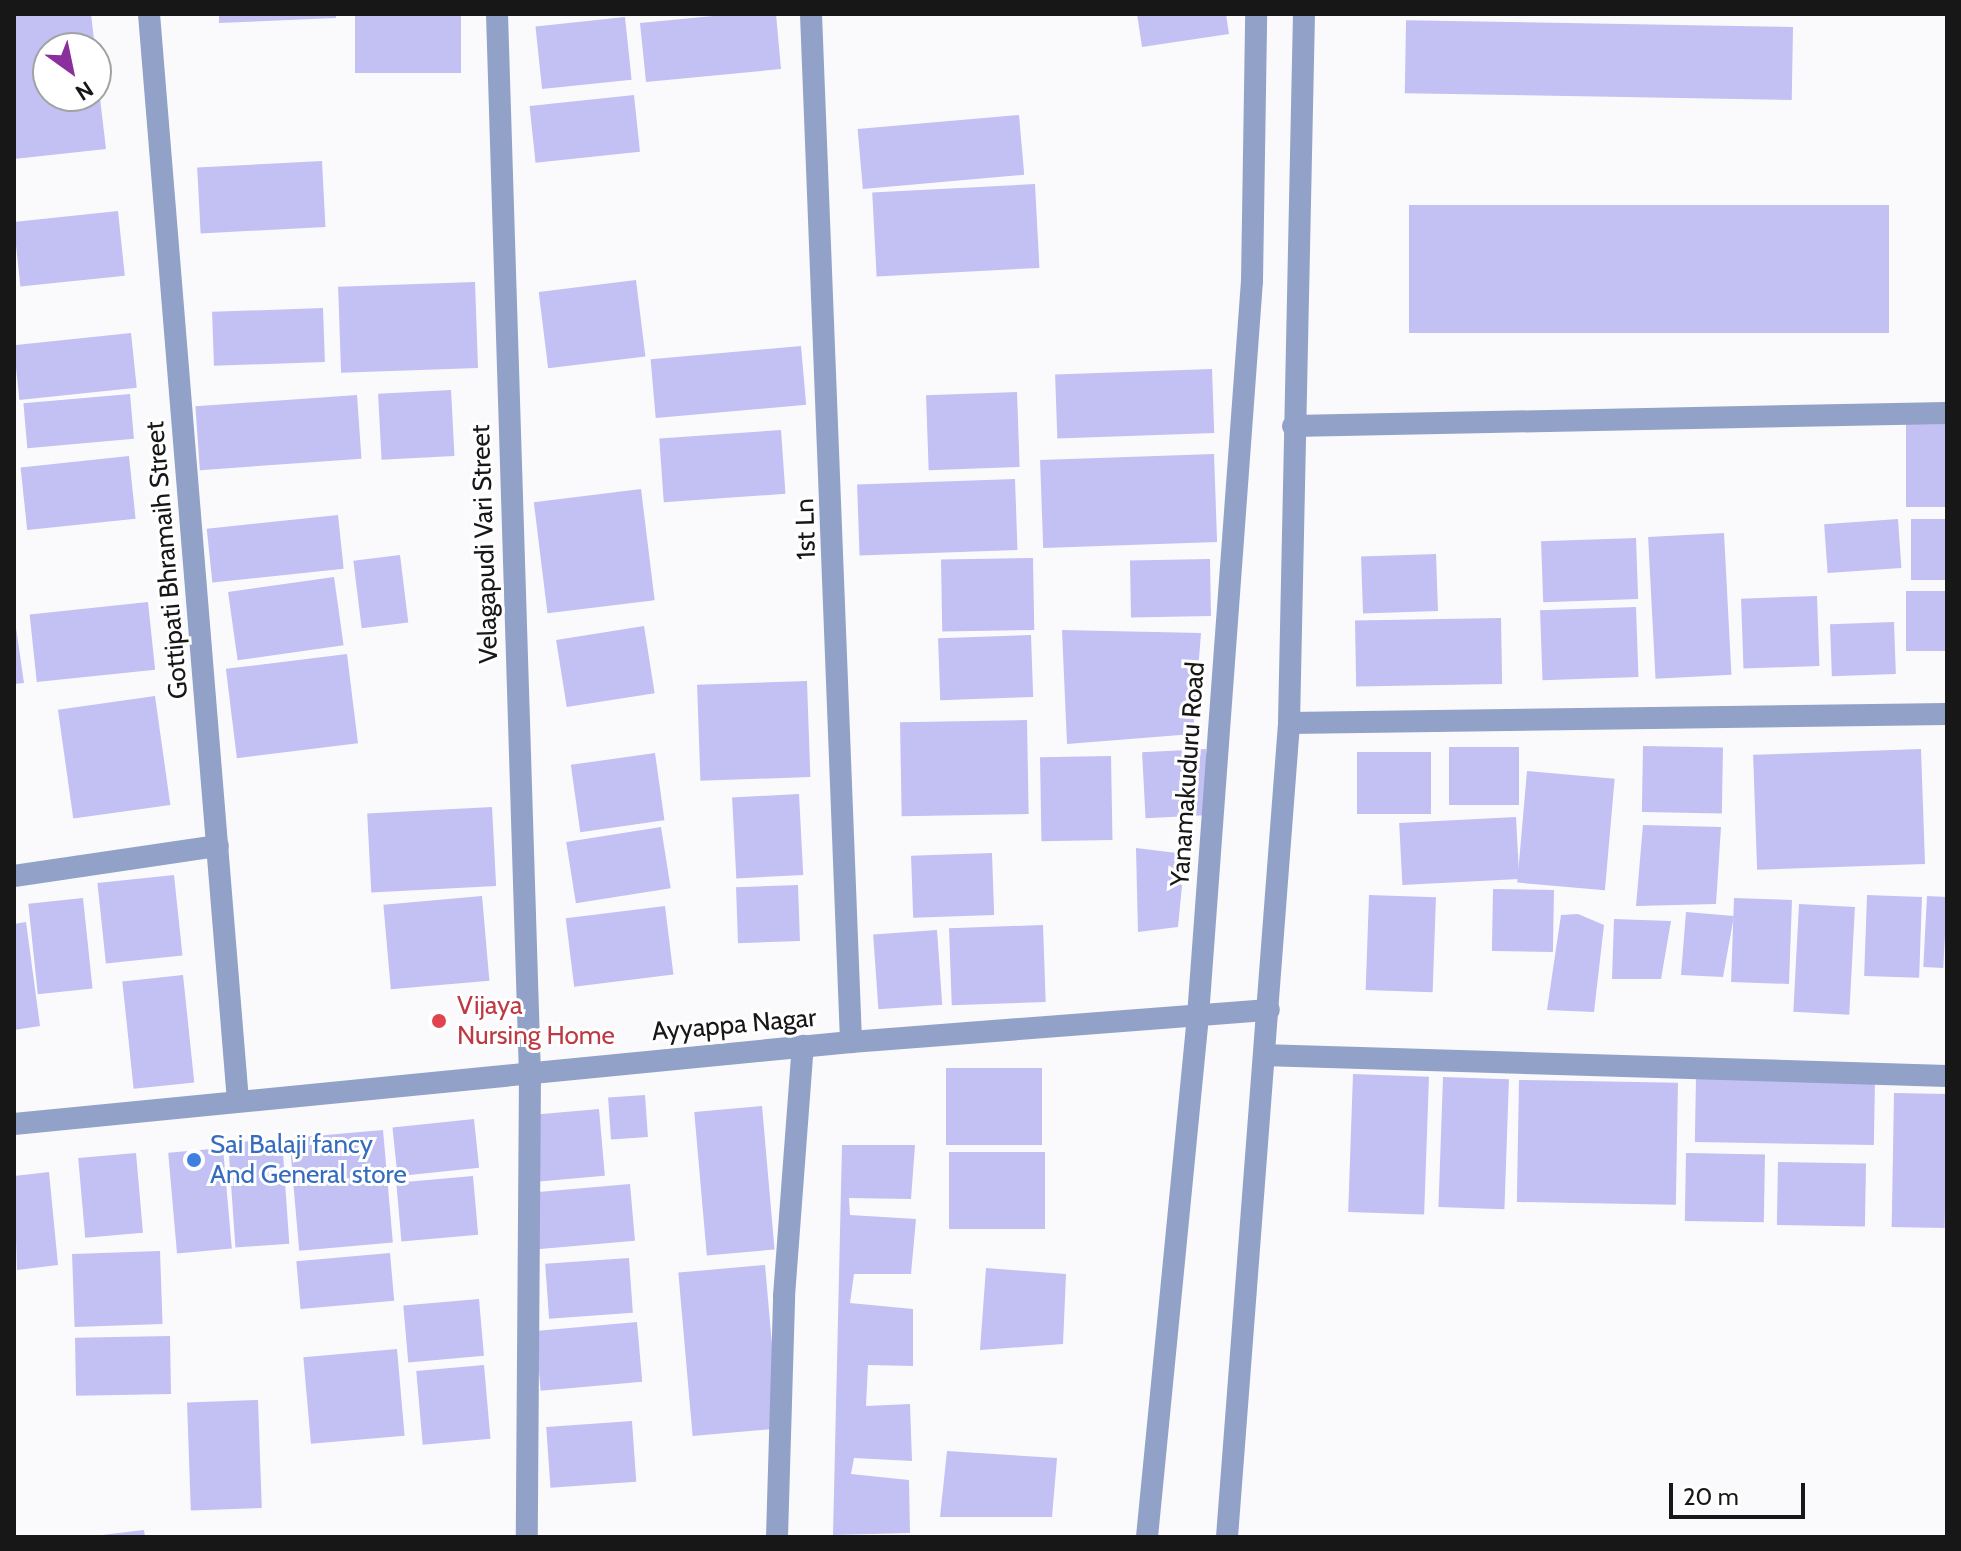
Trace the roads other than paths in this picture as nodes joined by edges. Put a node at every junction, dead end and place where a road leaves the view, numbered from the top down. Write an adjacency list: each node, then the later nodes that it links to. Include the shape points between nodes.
1 (149, 14): 10 (street, Gottipati Bhramaih Street)
2 (497, 14): 17 (street, Velagapudi Vari Street)
3 (811, 14): 14 (street, 1st Ln)
4 (1256, 14): 13 (street, Yanamakuduru Road, via 1252,281)
5 (1304, 14): 7 (street)
6 (1947, 413): 7 (street)
7 (1293, 426): 9 (street)
8 (1947, 714): 9 (street)
9 (1289, 723): 12 (street)
10 (218, 846): 11 (street); 19 (street, Gottipati Bhramaih Street)
11 (14, 876)
12 (1269, 1010): 13 (street, Ayyappa Nagar); 16 (street)
13 (1198, 1016): 14 (street, Ayyappa Nagar); 23 (street, Yanamakuduru Road)
14 (851, 1042): 15 (street, Ayyappa Nagar)
15 (803, 1046): 17 (street, Ayyappa Nagar); 22 (street, via 784,1296)
16 (1265, 1055): 18 (street); 24 (street)
17 (530, 1073): 19 (street, Ayyappa Nagar); 21 (street, Velagapudi Vari Street)
18 (1947, 1076)
19 (238, 1101): 20 (street, Ayyappa Nagar)
20 (14, 1124)
21 (527, 1537)
22 (777, 1537)
23 (1147, 1537)
24 (1227, 1537)

